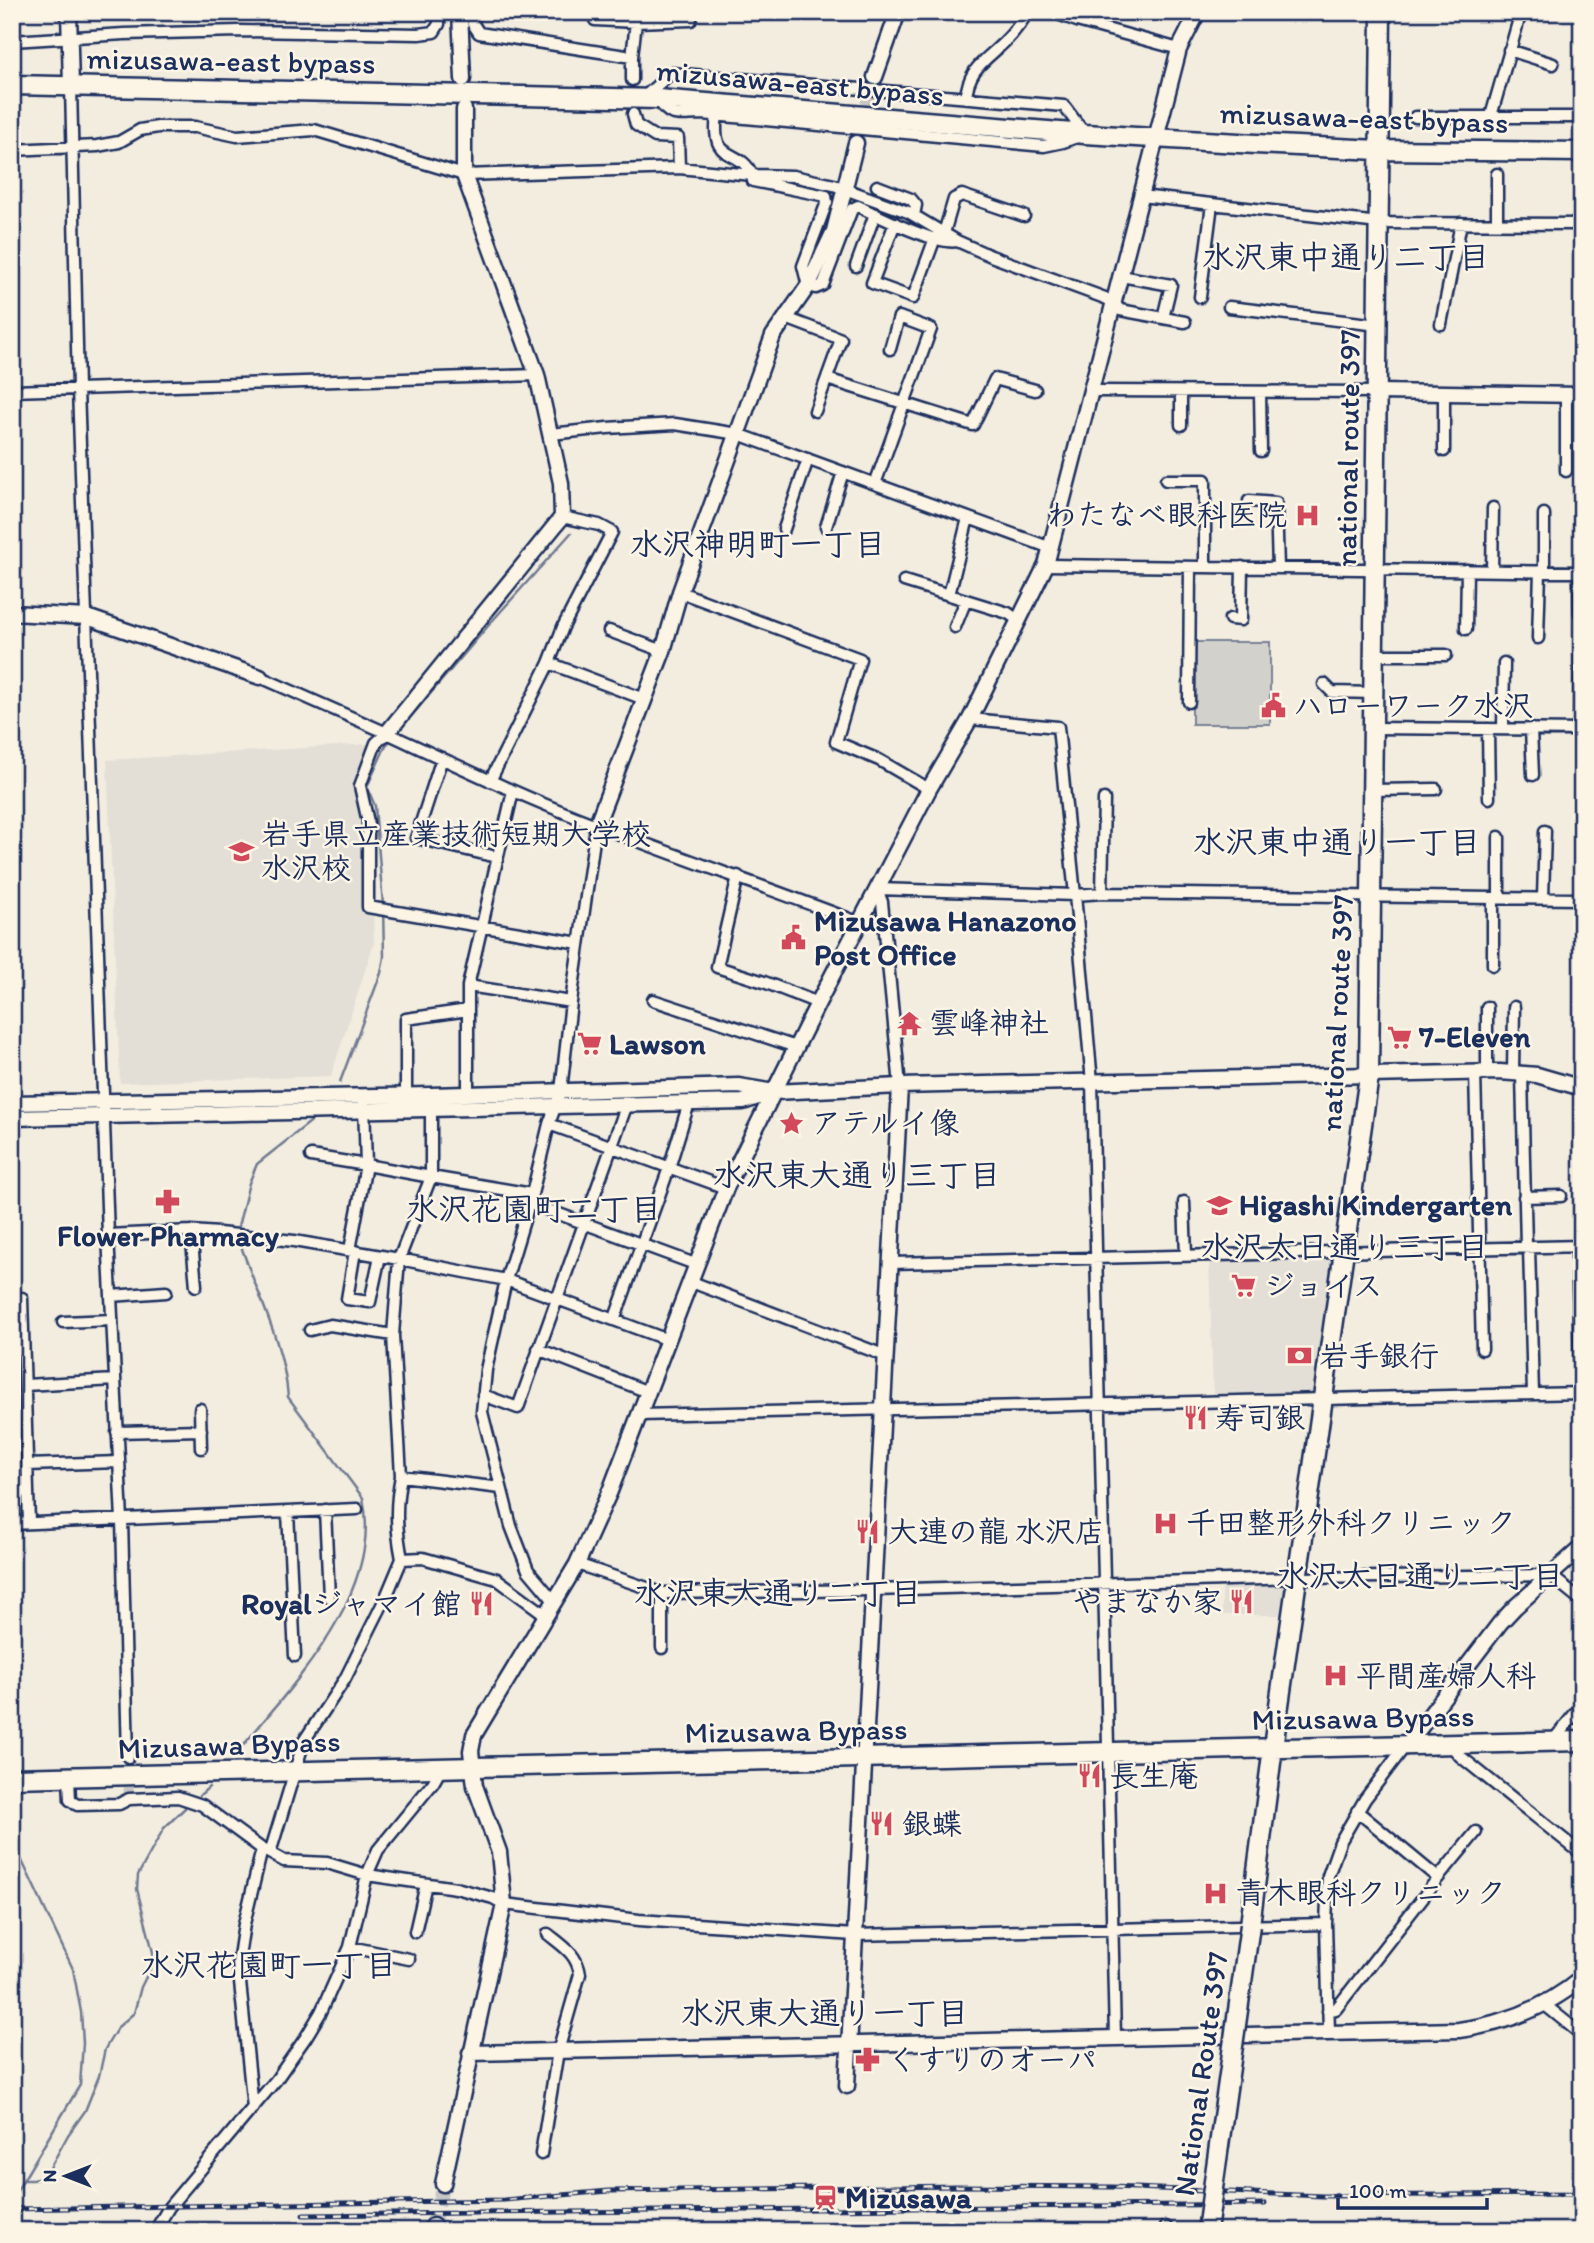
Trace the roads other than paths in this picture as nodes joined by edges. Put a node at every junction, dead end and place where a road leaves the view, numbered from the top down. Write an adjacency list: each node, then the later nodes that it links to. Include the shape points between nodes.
1 (69, 12): 14 (street)
2 (439, 12): 14 (street, via 434,32 419,34 239,31)
3 (460, 12): 21 (street)
4 (474, 12): 18 (street, via 473,24 479,33)
5 (594, 12): 13 (street, via 595,20)
6 (690, 12): 13 (street, via 691,20)
7 (898, 12): 20 (street)
8 (1028, 12): 26 (street, via 1011,36 973,71)
9 (1052, 12): 16 (street)
10 (1198, 12): 16 (street)
11 (1381, 12): 38 (highway, national route 397)
12 (1521, 12): 17 (street)
13 (636, 22): 18 (street)
14 (70, 37): 15 (street); 24 (street)
15 (12, 41)
16 (1179, 49): 34 (street)
17 (1509, 50): 19 (street); 30 (street)
18 (632, 57): 22 (street)
19 (1553, 64)
20 (875, 77)
21 (463, 79)
22 (632, 80)
23 (12, 85): 24 (highway, mizusawa-east bypass)
24 (71, 86): 25 (highway, mizusawa-east bypass); 36 (street)
25 (650, 98): 26 (street, via 671,73); 29 (street, via 671,114); 33 (highway, mizusawa-east bypass)
26 (966, 98): 33 (street, via 1064,106)
27 (464, 109): 42 (street)
28 (633, 114): 40 (street, via 636,125 655,137 678,138)
29 (717, 115): 33 (street, via 1044,146); 43 (street, via 717,143 723,152 748,165)
30 (1491, 116): 31 (street); 32 (street)
31 (1415, 117)
32 (1582, 117)
33 (1085, 134): 34 (highway, mizusawa-east bypass)
34 (1157, 139): 38 (highway, mizusawa-east bypass); 46 (street)
35 (856, 144): 45 (street)
36 (73, 147): 37 (street); 42 (street, via 119,142 139,130 158,127 195,127 237,136 314,131); 71 (street)
37 (12, 150)
38 (1378, 150): 39 (highway, mizusawa-east bypass); 51 (highway, national route 397)
39 (1582, 152)
40 (679, 168): 42 (street); 43 (street)
41 (1497, 174): 54 (street)
42 (464, 175): 69 (street)
43 (752, 175): 45 (street, via 793,176); 59 (street, via 753,181 826,196 803,266)
44 (877, 186): 49 (street, via 911,199 916,205)
45 (844, 189): 49 (street); 59 (street, via 834,231)
46 (1141, 196): 47 (street); 58 (street)
47 (1212, 204): 51 (street); 60 (street)
48 (875, 214): 52 (street); 57 (street); 59 (street, via 858,206 852,209 823,285)
49 (914, 215): 56 (street)
50 (1024, 216): 56 (street, via 962,195 954,199)
51 (1378, 222): 53 (street); 67 (highway, national route 397)
52 (895, 223): 56 (street); 56 (street, via 872,283 913,298)
53 (1461, 223): 54 (street); 66 (street)
54 (1497, 223): 55 (street)
55 (1582, 224)
56 (939, 236): 61 (street)
57 (856, 266)
58 (1121, 276): 61 (street); 64 (street, via 1171,285)
59 (808, 286): 63 (street)
60 (1200, 297)
61 (1114, 303): 64 (street, via 1120,310); 74 (street)
62 (1229, 307): 67 (street)
63 (786, 318): 70 (street, via 841,339); 85 (street, via 773,336)
64 (1163, 318): 65 (street)
65 (1185, 322)
66 (1441, 324)
67 (1378, 325): 77 (highway, national route 397)
68 (890, 349): 81 (street, via 899,317 931,329)
69 (537, 374): 71 (street); 84 (street)
70 (827, 379): 81 (street); 82 (street)
71 (78, 389): 73 (street); 117 (street)
72 (1035, 390): 81 (street, via 995,379 974,425)
73 (12, 391)
74 (1093, 391): 75 (street); 100 (street)
75 (1181, 392): 76 (street); 83 (street)
76 (1260, 392): 77 (street); 86 (street)
77 (1377, 392): 78 (street); 106 (highway, national route 397)
78 (1444, 393): 79 (street); 87 (street)
79 (1566, 395): 80 (street); 89 (street)
80 (1582, 395)
81 (904, 405): 92 (street)
82 (815, 411)
83 (1181, 425)
84 (551, 434): 85 (street, via 675,424); 96 (street)
85 (738, 434): 88 (street); 112 (street)
86 (1261, 451)
87 (1444, 451)
88 (808, 459): 90 (street); 99 (street)
89 (1566, 471)
90 (844, 472): 92 (street); 98 (street)
91 (1166, 480): 103 (street, via 1205,480)
92 (875, 484): 97 (street)
93 (1249, 501): 105 (street, via 1276,502)
94 (1493, 508): 108 (street)
95 (1544, 514): 109 (street)
96 (562, 517): 128 (street, via 612,532); 141 (street)
97 (968, 518): 100 (street); 113 (street)
98 (826, 527)
99 (784, 529)
100 (1051, 548): 101 (street)
101 (1046, 565): 102 (street); 119 (street)
102 (1190, 567): 103 (street); 134 (street)
103 (1205, 567): 104 (street)
104 (1242, 567): 105 (street); 118 (street, via 1241,620)
105 (1279, 568): 106 (street)
106 (1375, 569): 107 (street); 125 (highway, national route 397)
107 (1467, 570): 108 (street); 121 (street)
108 (1492, 571): 109 (street)
109 (1542, 571): 110 (street); 123 (street)
110 (1581, 572): 116 (street)
111 (904, 581): 113 (street)
112 (680, 592): 124 (street); 145 (street, via 860,659 836,743 879,760)
113 (949, 595): 114 (street)
114 (966, 600): 119 (street); 120 (street)
115 (12, 613): 117 (street)
116 (1580, 613)
117 (88, 617): 130 (street); 190 (street)
118 (1230, 619)
119 (1018, 620): 135 (street)
120 (955, 627)
121 (1466, 629)
122 (610, 631): 124 (street)
123 (1538, 638)
124 (663, 651): 133 (street)
125 (1374, 655): 126 (street); 132 (highway, national route 397)
126 (1446, 655)
127 (1581, 655): 140 (street)
128 (549, 663): 133 (street); 144 (street)
129 (1504, 663): 138 (street)
130 (261, 677): 141 (street)
131 (1324, 684): 132 (street, via 1332,692)
132 (1374, 693): 136 (highway, national route 397)
133 (644, 699): 151 (street)
134 (1189, 702)
135 (970, 719): 145 (street); 158 (street, via 1058,727)
136 (1373, 728): 137 (street); 147 (highway, national route 397)
137 (1488, 729): 138 (street); 149 (street)
138 (1503, 729): 139 (street)
139 (1531, 729): 140 (street); 143 (street)
140 (1581, 730)
141 (387, 733): 142 (street); 164 (street, via 376,743 360,786 368,822 368,907)
142 (442, 758): 144 (street); 154 (street, via 416,838)
143 (1533, 775)
144 (490, 781): 148 (street)
145 (929, 789): 156 (street)
146 (1436, 789): 147 (street)
147 (1373, 790): 159 (highway, national route 397)
148 (513, 792): 151 (street); 154 (street)
149 (1489, 798)
150 (1104, 799): 157 (street)
151 (596, 826): 155 (street); 165 (street)
152 (1545, 831): 161 (street)
153 (1499, 837): 160 (street)
154 (497, 857): 164 (street)
155 (738, 876): 163 (street); 170 (street, via 718,967)
156 (877, 889): 158 (street); 163 (street); 179 (street)
157 (1101, 893): 158 (street); 159 (street)
158 (1075, 895): 178 (street)
159 (1371, 897): 160 (street); 177 (highway, national route 397)
160 (1496, 898): 161 (street); 166 (street)
161 (1543, 898): 162 (street)
162 (1582, 899)
163 (860, 923): 170 (street)
164 (480, 926): 165 (street); 167 (street)
165 (579, 943): 169 (street)
166 (1493, 965)
167 (468, 986): 169 (street); 173 (street)
168 (653, 1000): 174 (street)
169 (571, 1002): 184 (street)
170 (818, 1003): 174 (street)
171 (1487, 1007): 175 (street)
172 (1514, 1007): 176 (street)
173 (468, 1010): 182 (street); 183 (street, via 406,1019)
174 (796, 1047): 181 (street)
175 (1481, 1073): 176 (street); 177 (street); 209 (street)
176 (1517, 1074): 180 (street); 201 (street)
177 (1369, 1076): 178 (street); 211 (highway, national route 397)
178 (1093, 1082): 179 (street); 215 (street)
179 (900, 1086): 181 (street); 216 (street)
180 (1582, 1088)
181 (774, 1092): 184 (street, via 739,1086); 188 (street, via 743,1102); 198 (street)
182 (468, 1094): 184 (street); 185 (street)
183 (406, 1096): 185 (street); 187 (street)
184 (559, 1098): 185 (street); 189 (street); 192 (street)
185 (431, 1101): 187 (street); 197 (street)
186 (12, 1103): 190 (street)
187 (364, 1103): 190 (street); 195 (street)
188 (689, 1103): 189 (street); 196 (street)
189 (627, 1104): 193 (street)
190 (104, 1108): 191 (street); 205 (street)
191 (12, 1118)
192 (549, 1124): 193 (street); 200 (street)
193 (611, 1147): 196 (street); 203 (street)
194 (311, 1156): 195 (street)
195 (366, 1166): 197 (street); 210 (street)
196 (669, 1168): 198 (street); 206 (street)
197 (431, 1177): 200 (street); 214 (street)
198 (726, 1188): 217 (street)
199 (1561, 1196): 201 (street)
200 (530, 1198): 203 (street); 218 (street)
201 (1524, 1198): 208 (street)
202 (1184, 1202): 212 (street)
203 (584, 1222): 206 (street); 224 (street)
204 (191, 1231): 205 (street); 210 (street); 220 (street)
205 (108, 1235): 222 (street)
206 (642, 1244): 217 (street); 225 (street)
207 (1579, 1246): 208 (street); 237 (street)
208 (1527, 1247): 209 (street); 238 (street)
209 (1480, 1248): 211 (street); 232 (street)
210 (353, 1251): 213 (street); 213 (street, via 346,1299 370,1302)
211 (1345, 1251): 212 (street); 240 (highway, national route 397)
212 (1186, 1255): 215 (street)
213 (380, 1256): 214 (street)
214 (399, 1259): 218 (street); 229 (street)
215 (1096, 1259): 216 (street); 241 (street)
216 (891, 1263): 233 (street)
217 (695, 1264): 219 (street)
218 (506, 1280): 224 (street); 239 (street)
219 (689, 1281): 230 (street); 233 (street)
220 (196, 1286)
221 (166, 1292): 222 (street)
222 (111, 1296): 226 (street)
223 (22, 1298): 235 (street)
224 (555, 1298): 225 (street); 231 (street)
225 (615, 1318): 230 (street)
226 (112, 1320): 227 (street); 234 (street)
227 (63, 1322)
228 (310, 1330): 229 (street, via 330,1325)
229 (393, 1335): 250 (street)
230 (668, 1340): 236 (street)
231 (538, 1349): 236 (street); 239 (street, via 518,1408)
232 (1482, 1349)
233 (886, 1356): 243 (street)
234 (115, 1380): 235 (street); 246 (street)
235 (25, 1385): 249 (street)
236 (648, 1392): 244 (street)
237 (1581, 1392): 238 (street)
238 (1533, 1394): 240 (street)
239 (483, 1395): 251 (street, via 482,1412)
240 (1324, 1398): 241 (street); 262 (highway, national route 397)
241 (1100, 1405): 243 (street); 263 (street)
242 (200, 1409): 245 (street)
243 (883, 1410): 244 (street); 264 (street)
244 (639, 1415): 260 (street)
245 (201, 1430): 246 (street); 247 (street)
246 (117, 1432): 248 (street)
247 (201, 1448)
248 (119, 1462): 249 (street); 255 (street)
249 (27, 1465): 256 (street)
250 (401, 1476): 251 (street); 259 (street, via 395,1525)
251 (501, 1488): 268 (street, via 528,1570)
252 (357, 1508): 253 (street)
253 (325, 1510): 254 (street); 266 (street)
254 (288, 1512): 255 (street); 271 (street)
255 (122, 1520): 256 (street); 279 (street)
256 (29, 1523): 257 (street)
257 (12, 1524)
258 (1582, 1547): 261 (street)
259 (402, 1559): 269 (street, via 423,1558 497,1579); 283 (street, via 345,1679 304,1741)
260 (577, 1564): 265 (street); 268 (street)
261 (1550, 1574): 262 (street); 267 (street); 276 (street, via 1500,1623)
262 (1299, 1578): 263 (street); 277 (highway, national route 397)
263 (1105, 1584): 264 (street); 278 (street)
264 (873, 1590): 265 (street); 280 (street)
265 (662, 1593): 270 (street)
266 (329, 1597)
267 (1582, 1601)
268 (555, 1602): 269 (street)
269 (546, 1615): 282 (street, via 474,1735)
270 (662, 1648)
271 (295, 1656)
272 (1582, 1705): 274 (street)
273 (1582, 1741): 274 (highway, Mizusawa Bypass)
274 (1552, 1742): 275 (highway, Mizusawa Bypass)
275 (1449, 1744): 276 (highway, Mizusawa Bypass); 289 (street)
276 (1406, 1745): 277 (highway, Mizusawa Bypass); 286 (street)
277 (1273, 1748): 278 (highway, Mizusawa Bypass); 295 (highway, national route 397)
278 (1110, 1752): 280 (highway, Mizusawa Bypass); 296 (street)
279 (128, 1757)
280 (864, 1757): 282 (highway, Mizusawa Bypass); 299 (street)
281 (442, 1767): 282 (highway, Mizusawa Bypass); 283 (highway, Mizusawa Bypass); 290 (street, via 379,1850)
282 (472, 1767): 293 (street, via 499,1852)
283 (295, 1771): 285 (highway, Mizusawa Bypass); 288 (street)
284 (16, 1778): 285 (highway, Mizusawa Bypass)
285 (69, 1778): 288 (street, via 70,1800 77,1805 178,1797 202,1805)
286 (1357, 1811): 291 (street); 294 (street, via 1328,1875)
287 (1476, 1832): 291 (street)
288 (266, 1851): 290 (street, via 284,1861 327,1863); 312 (street, via 244,1924 238,1963)
289 (1582, 1854)
290 (368, 1875): 292 (street); 300 (street)
291 (1438, 1878): 304 (street, via 1336,2009)
292 (426, 1884): 293 (street, via 494,1898); 297 (street)
293 (503, 1904): 299 (street, via 639,1920); 310 (street)
294 (1326, 1924): 295 (street); 304 (street)
295 (1250, 1925): 296 (street); 316 (highway, National Route 397, bridge)
296 (1113, 1930): 299 (street); 307 (street)
297 (415, 1932)
298 (548, 1934): 309 (street, via 572,1953 579,1965)
299 (854, 1935): 308 (street)
300 (350, 1947): 301 (street); 312 (street, via 321,2012)
301 (409, 1959)
302 (1582, 1978): 303 (street)
303 (1545, 2005): 305 (street, via 1479,2027); 306 (street)
304 (1328, 2011): 305 (street)
305 (1329, 2032): 307 (street)
306 (1582, 2035)
307 (1115, 2037): 308 (street)
308 (848, 2044): 309 (street); 311 (street)
309 (558, 2051): 310 (street); 313 (street)
310 (470, 2053): 314 (street)
311 (847, 2086)
312 (253, 2108): 315 (street, via 169,2207)
313 (541, 2154)
314 (443, 2184)
315 (155, 2231)
316 (1207, 2231)

